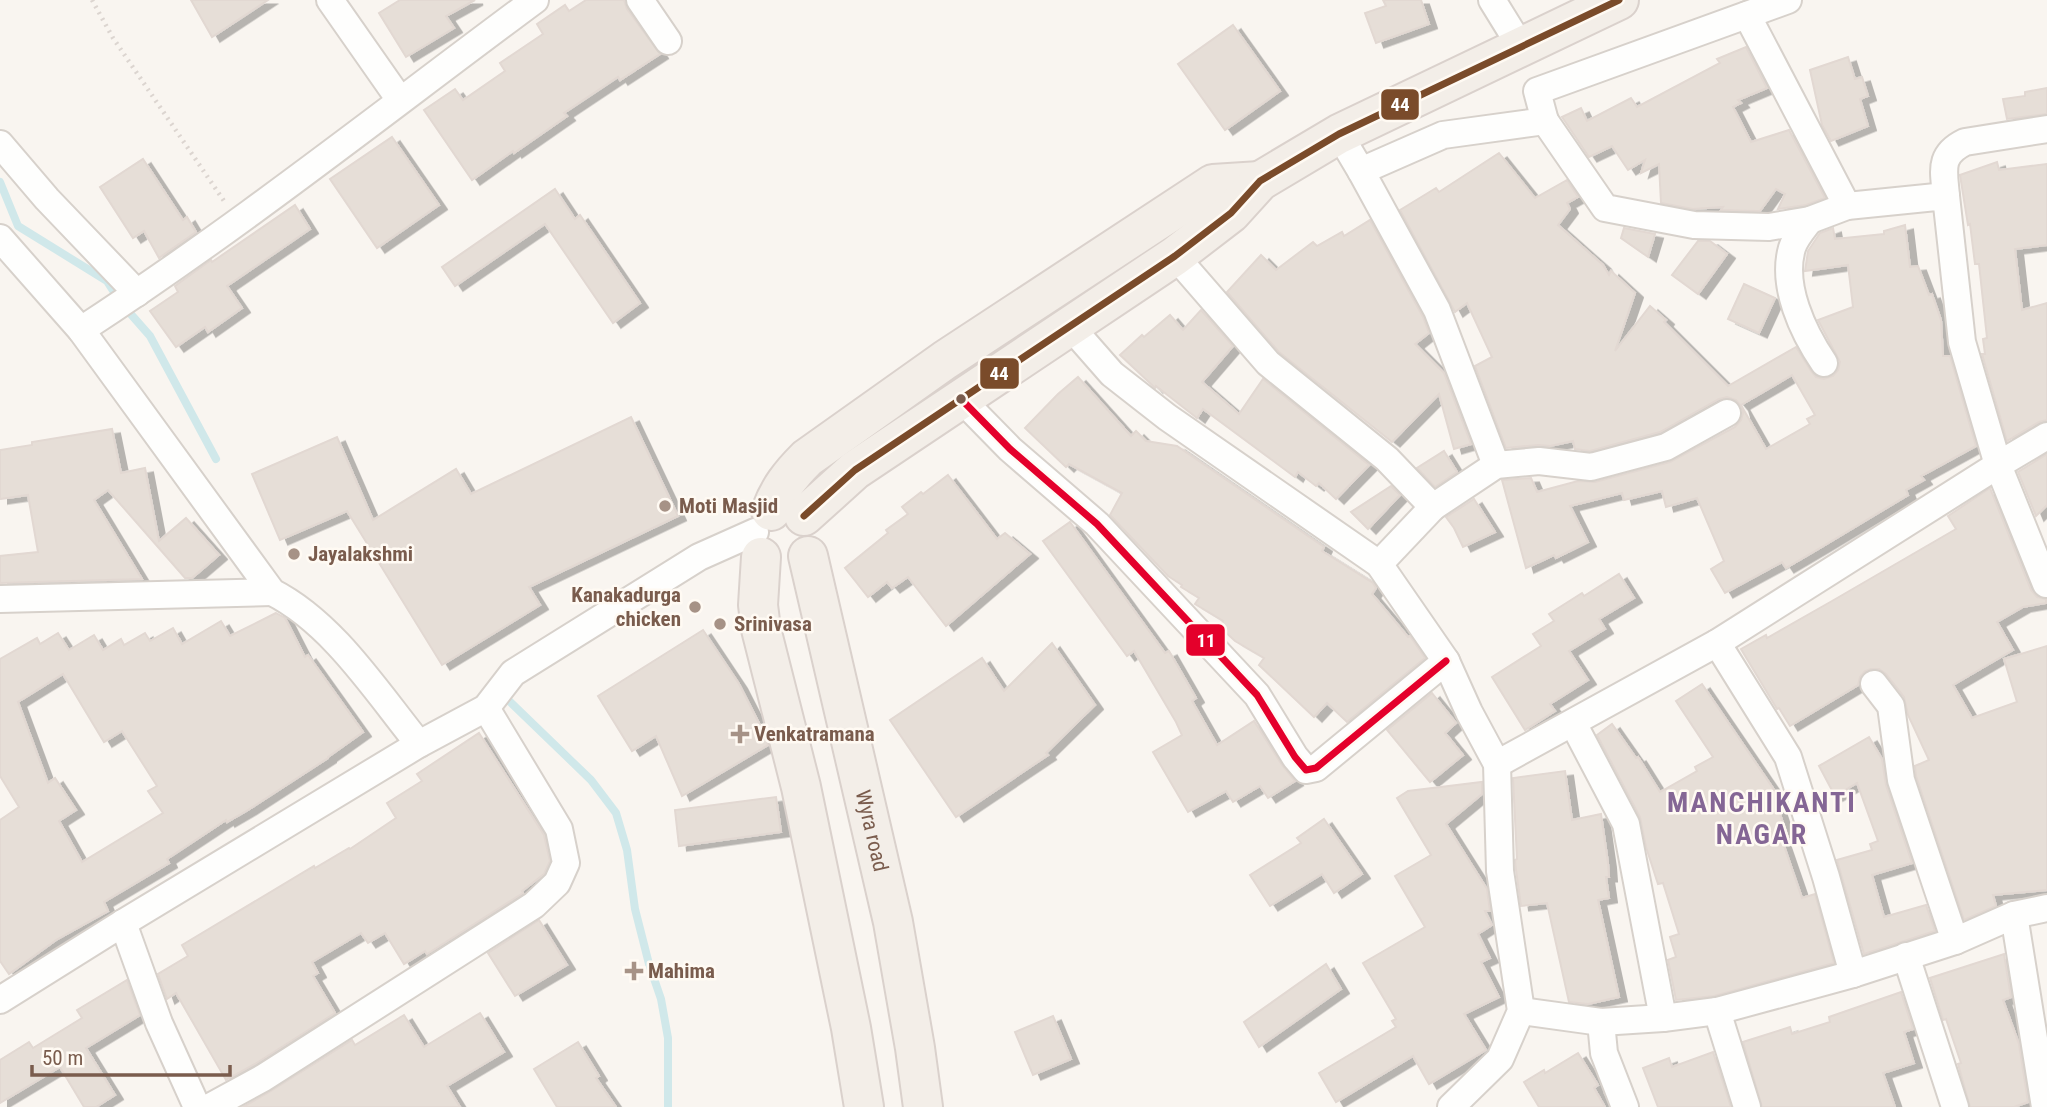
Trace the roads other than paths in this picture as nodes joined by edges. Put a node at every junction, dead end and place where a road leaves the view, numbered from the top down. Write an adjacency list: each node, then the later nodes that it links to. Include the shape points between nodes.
1 (330, 0): 10 (street)
2 (535, 0): 10 (street)
3 (640, 0): 8 (street)
4 (1492, 0): 9 (street)
5 (1619, 0): 9 (main road)
6 (1788, 0): 7 (street)
7 (1746, 15): 11 (street, via 1537,91); 18 (street)
8 (668, 41)
9 (1521, 47): 13 (main road)
10 (400, 100): 22 (street)
11 (1545, 121): 15 (street, via 1443,135); 19 (street, via 1605,208 1694,225 1769,227)
12 (2047, 129): 17 (street, via 1953,147 1944,164)
13 (1339, 134): 15 (street); 16 (main road)
14 (0, 144): 22 (street)
15 (1361, 171): 29 (street, via 1437,310)
16 (1260, 181): 21 (main road, via 1231,213); 32 (main road, via 1213,184 945,359 788,476 778,492)
17 (1946, 196): 18 (street); 30 (street, via 1962,342)
18 (1847, 206): 19 (street)
19 (1810, 220): 25 (street, via 1792,245 1789,269 1794,301)
20 (0, 238): 24 (street)
21 (1175, 256): 23 (main road); 31 (street, via 1268,363 1387,459)
22 (137, 293): 24 (street)
23 (1069, 325): 26 (main road); 33 (street, via 1112,374 1167,417)
24 (81, 330): 35 (street)
25 (1824, 363)
26 (961, 399): 32 (main road); 38 (street, via 1107,534 1257,695 1306,770 1315,768)
27 (1727, 413): 29 (street, via 1666,447 1591,467 1539,461)
28 (2047, 436): 30 (street)
29 (1496, 465): 31 (street)
30 (1998, 465): 34 (street); 37 (street)
31 (1433, 507): 33 (street)
32 (773, 529): 40 (street, via 699,557 513,673); 57 (main road, via 758,605 761,629 801,787); 58 (main road, Wyra road, via 812,528 814,542 808,556 892,922)
33 (1378, 564): 38 (street)
34 (2047, 585)
35 (272, 592): 36 (street); 42 (street, via 330,634)
36 (0, 599)
37 (1717, 643): 41 (street); 49 (street, via 1788,757)
38 (1446, 661): 43 (street)
39 (1874, 684): 47 (street, via 1891,706 1901,779)
40 (486, 708): 42 (street); 56 (street, via 559,830 566,863 557,883 534,905)
41 (1573, 723): 43 (street); 53 (street, via 1626,824)
42 (419, 744): 46 (street)
43 (1497, 764): 51 (street, via 1500,871)
44 (2047, 908): 45 (street)
45 (2014, 915): 47 (street); 63 (street)
46 (123, 923): 50 (street); 55 (street, via 159,1023)
47 (1955, 941): 48 (street)
48 (1906, 956): 49 (street); 62 (street)
49 (1853, 974): 52 (street)
50 (0, 1000)
51 (1521, 1011): 54 (street); 59 (street, via 1500,1059)
52 (1717, 1011): 53 (street); 61 (street)
53 (1663, 1018): 54 (street)
54 (1601, 1022): 60 (street, via 1604,1053)
55 (197, 1107)
56 (210, 1107)
57 (864, 1107)
58 (923, 1107)
59 (1451, 1107)
60 (1625, 1107)
61 (1747, 1107)
62 (1955, 1107)
63 (2045, 1107)

